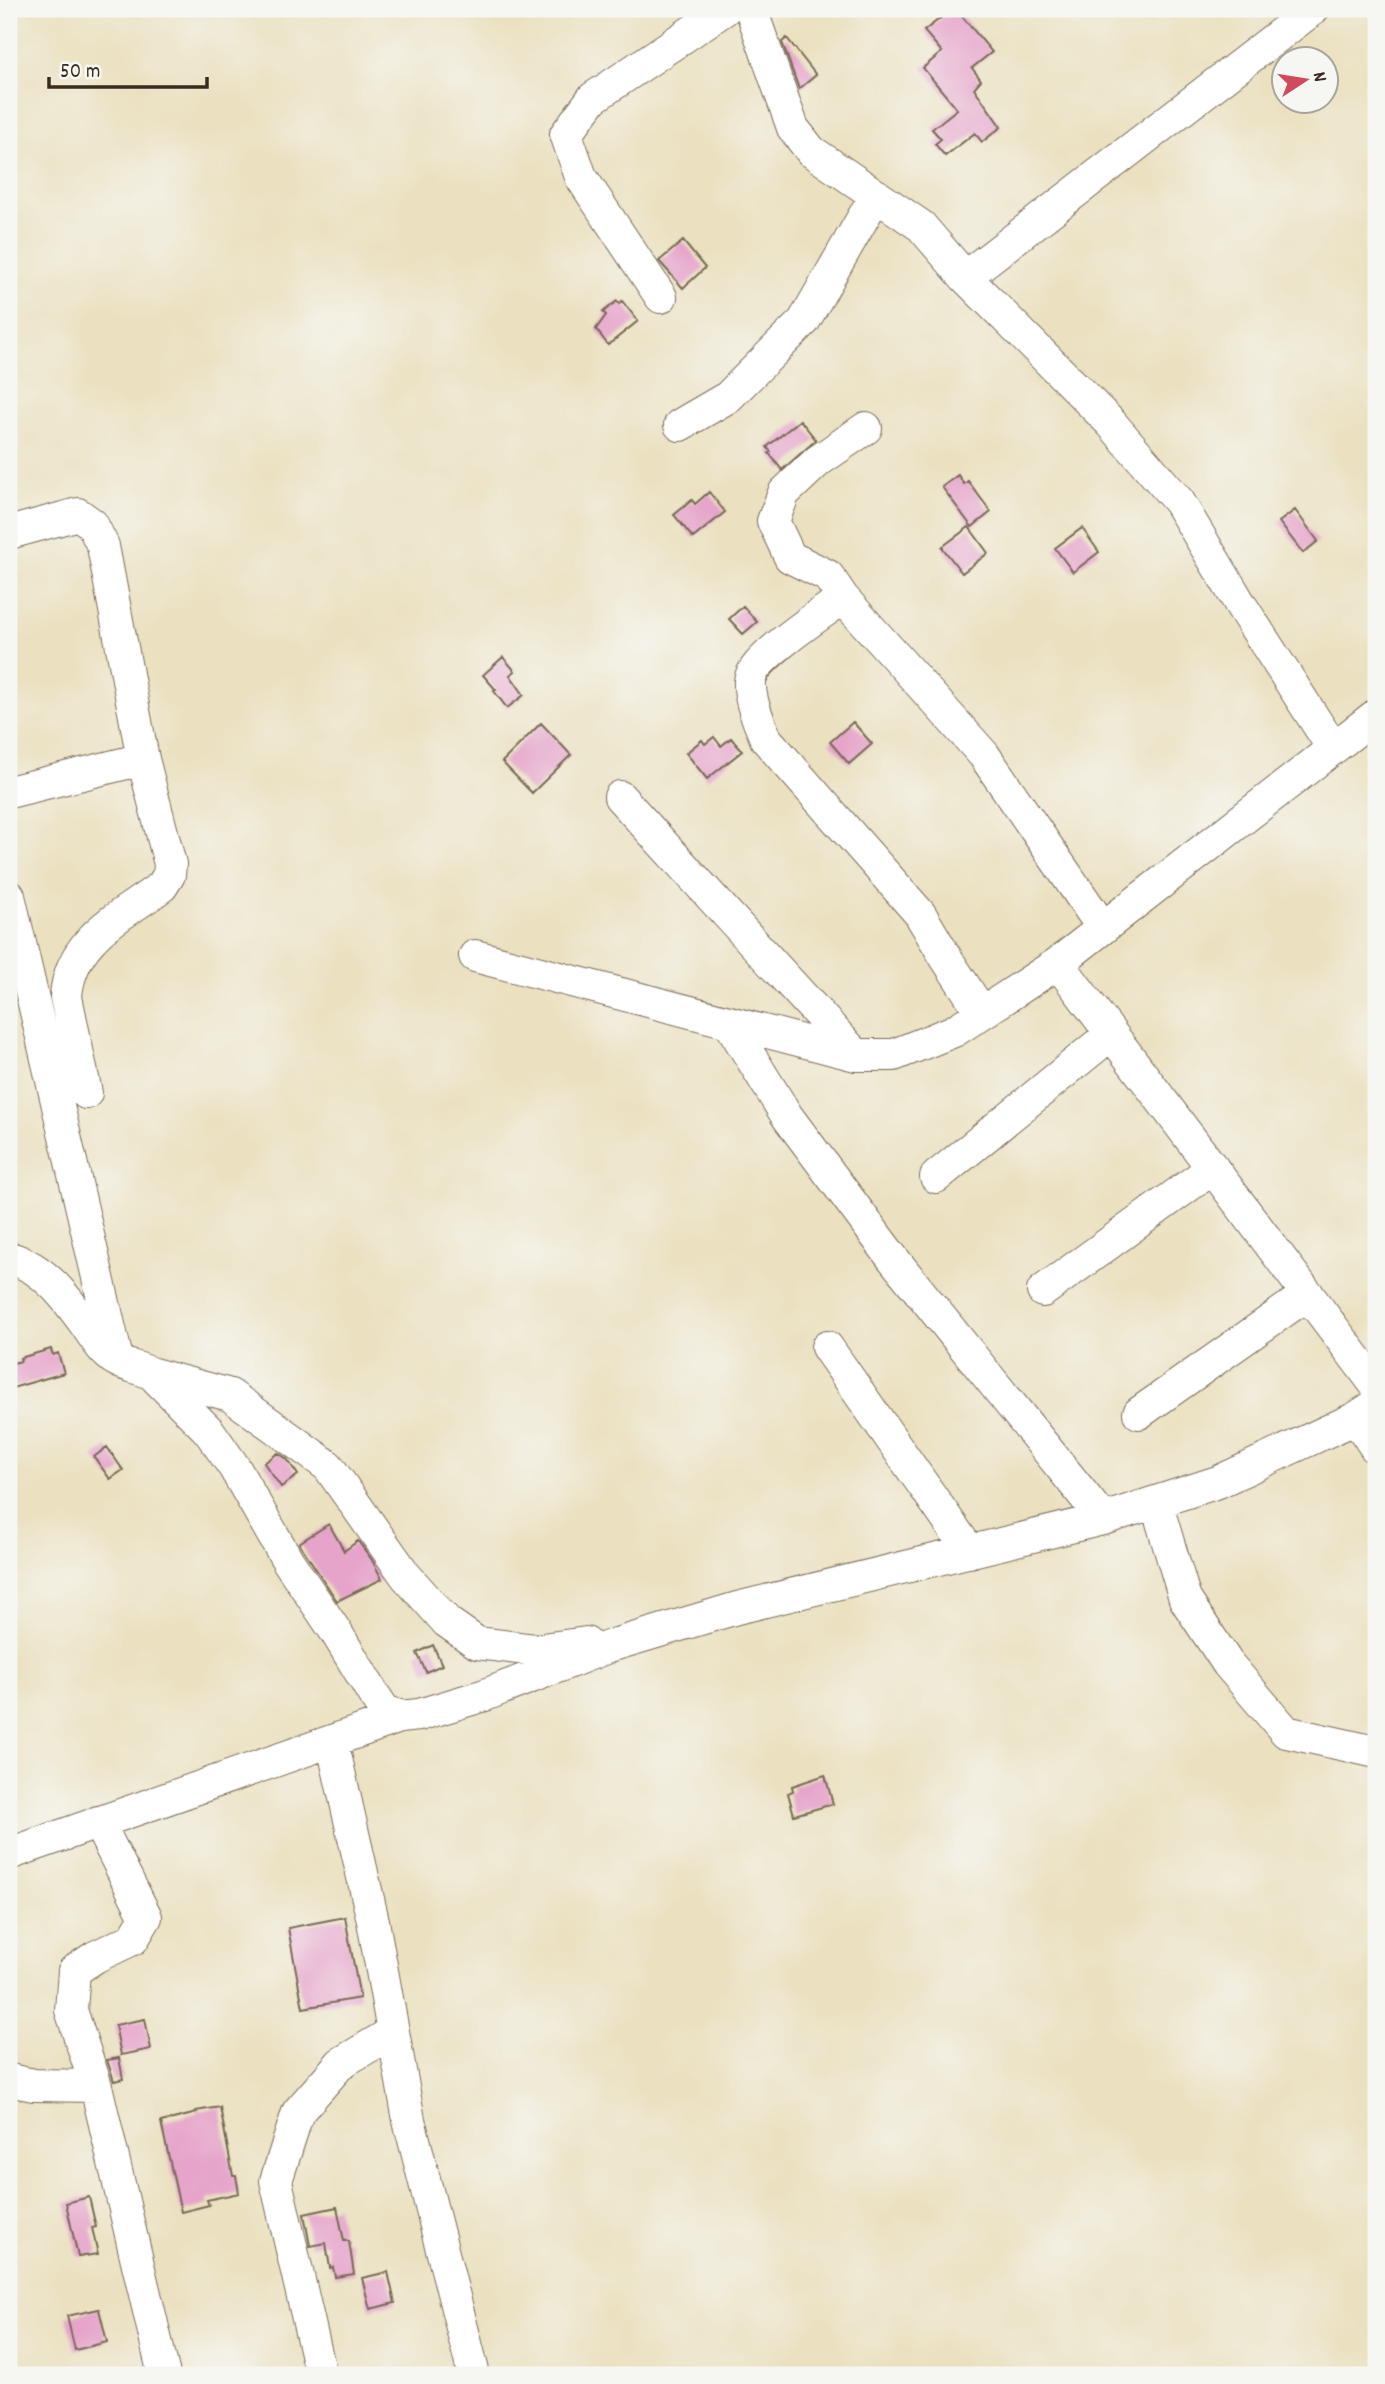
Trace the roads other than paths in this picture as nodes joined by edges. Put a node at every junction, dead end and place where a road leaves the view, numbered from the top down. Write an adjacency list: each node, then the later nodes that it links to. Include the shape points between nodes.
1 (725, 9): 6 (street, via 593,97 566,134 581,177)
2 (751, 9): 4 (street, via 793,128 811,150)
3 (1313, 9): 5 (street)
4 (876, 195): 5 (street, via 921,226); 7 (street, via 804,321 728,397)
5 (965, 277): 12 (street, via 1111,423 1179,502)
6 (661, 297)
7 (680, 425)
8 (866, 428): 10 (street, via 818,461 784,493 773,522 790,557 828,576)
9 (9, 533): 13 (street, via 78,514 92,524 103,546)
10 (843, 598): 17 (street, via 984,755); 22 (street, via 762,658 749,679 753,705 766,739 920,914)
11 (1376, 715): 12 (street)
12 (1333, 748): 17 (street)
13 (143, 759): 14 (street); 20 (street, via 169,875 162,886 100,929 76,960)
14 (9, 792)
15 (620, 797): 25 (street)
16 (9, 896): 21 (street)
17 (1103, 928): 19 (street)
18 (475, 956): 23 (street)
19 (1058, 963): 22 (street); 24 (street)
20 (67, 982): 21 (street); 26 (street, via 66,997)
21 (33, 1001): 33 (street)
22 (982, 1013): 25 (street, via 954,1031 894,1055)
23 (729, 1021): 25 (street); 40 (street, via 787,1116 891,1256)
24 (1111, 1034): 27 (street); 28 (street)
25 (856, 1055)
26 (86, 1093)
27 (1213, 1168): 30 (street); 31 (street)
28 (936, 1177)
29 (9, 1258): 33 (street, via 57,1287)
30 (1043, 1291)
31 (1308, 1294): 35 (street); 37 (street)
32 (827, 1347): 41 (street)
33 (117, 1362): 34 (street)
34 (152, 1374): 42 (street, via 230,1395 328,1466 406,1576 447,1622 477,1643 535,1650 586,1643); 43 (street, via 209,1431 384,1710)
35 (1376, 1385)
36 (1366, 1411): 38 (street); 39 (street, via 1219,1482)
37 (1139, 1413)
38 (1376, 1448)
39 (1157, 1502): 40 (street); 45 (street, via 1185,1599 1228,1664 1286,1732)
40 (1103, 1519): 41 (street)
41 (970, 1552): 42 (street, via 795,1592)
42 (613, 1645): 43 (street, via 485,1695)
43 (400, 1717): 44 (street)
44 (332, 1741): 46 (street); 48 (street)
45 (1376, 1752)
46 (98, 1822): 47 (street); 50 (street, via 146,1917 133,1939 74,1971 71,2010)
47 (9, 1854)
48 (393, 2032): 52 (street, via 341,2063 298,2112 276,2181); 53 (street, via 409,2120)
49 (9, 2080): 50 (street)
50 (96, 2086): 51 (street)
51 (164, 2375)
52 (321, 2375)
53 (474, 2375)

